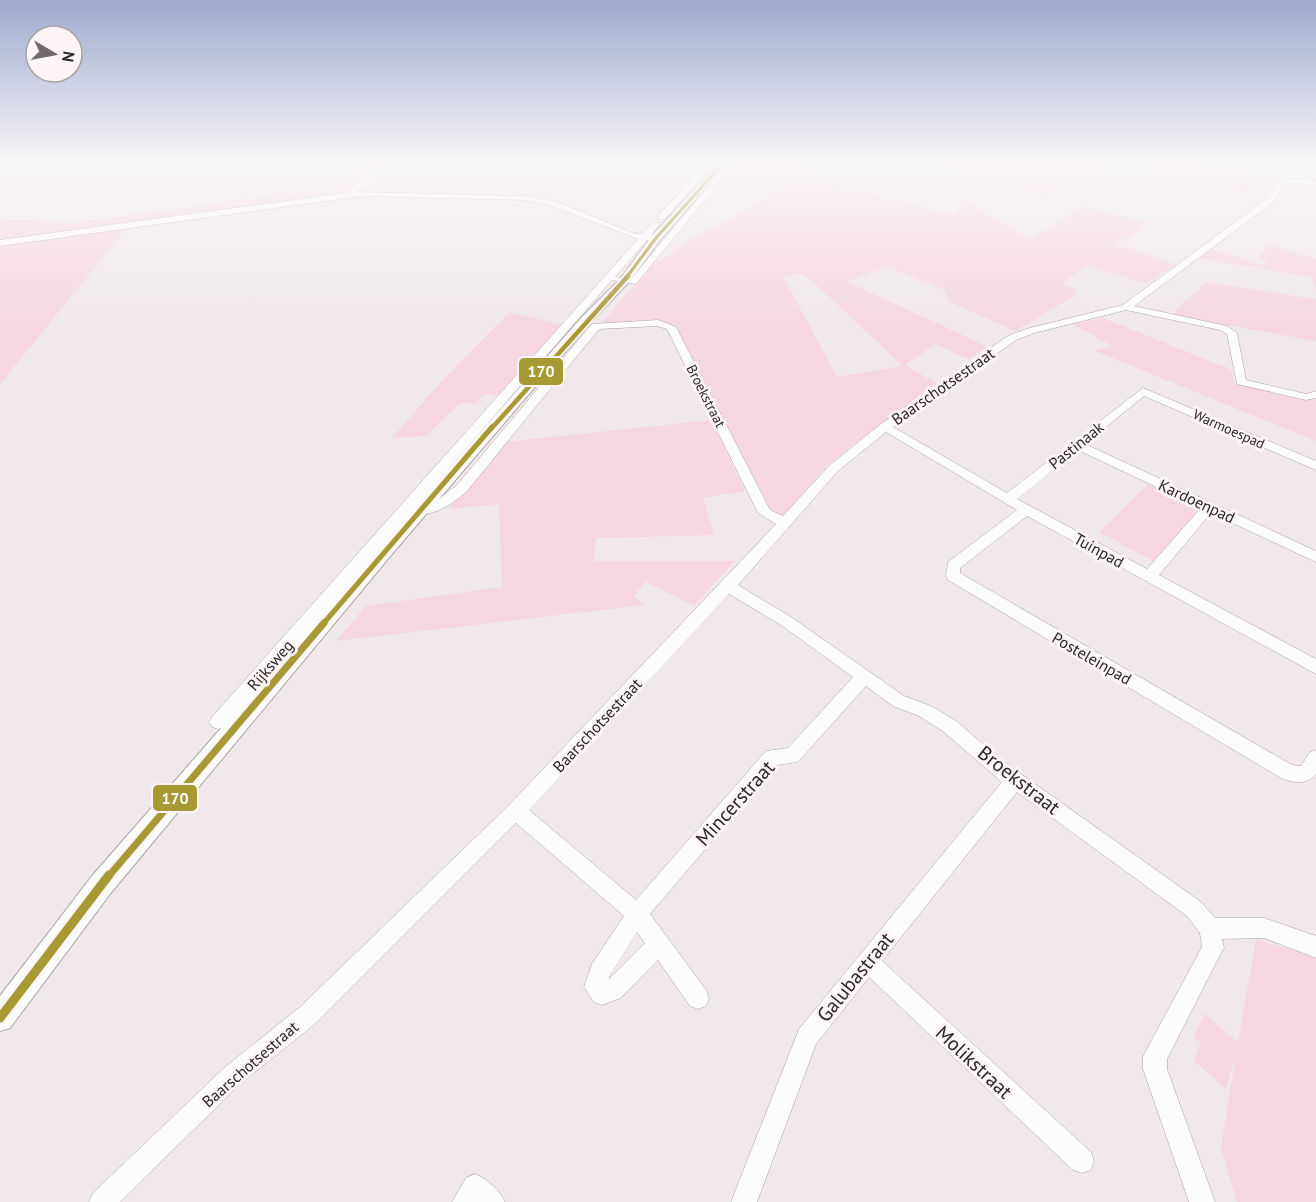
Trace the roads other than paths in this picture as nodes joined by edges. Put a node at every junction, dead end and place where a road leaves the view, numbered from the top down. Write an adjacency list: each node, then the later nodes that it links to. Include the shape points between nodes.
1 (195, 216): 8 (street)
2 (580, 216): 7 (street)
3 (669, 216): 7 (main road, Rijksweg)
4 (682, 216): 9 (street, Rijksweg, via 633,282)
5 (1249, 216): 10 (street, Baarschotsestraat)
6 (655, 225): 7 (street, Rijksweg)
7 (650, 238): 9 (main road, Rijksweg, via 642,256); 19 (street, Rijksweg)
8 (0, 243)
9 (620, 280): 11 (main road, Rijksweg)
10 (1126, 307): 13 (street, Baarschotsestraat, via 1223,328 1232,333 1241,382 1306,397); 14 (street, Baarschotsestraat, via 1012,338)
11 (590, 324): 19 (main road, Rijksweg); 21 (street, Broekstraat, via 658,323 671,327 765,513)
12 (1143, 391): 15 (street, Pastinaak); 16 (street, Warmoespad)
13 (1316, 394)
14 (885, 427): 17 (street, Tuinpad); 21 (street, Baarschotsestraat, via 834,468)
15 (1078, 445): 17 (street, Pastinaak); 18 (street, Kardoenpad)
16 (1316, 466)
17 (1008, 498): 20 (street, Tuinpad)
18 (1209, 507): 22 (street, Kardoenpad); 23 (street)
19 (414, 510): 36 (main road, Rijksweg, via 227,720)
20 (1026, 510): 23 (street, Tuinpad); 27 (street, Posteleinpad, via 953,566 953,576 1287,772 1304,775 1310,772)
21 (784, 522): 24 (street, Baarschotsestraat)
22 (1316, 557)
23 (1149, 577): 25 (street, Tuinpad)
24 (728, 586): 26 (street, Broekstraat, via 786,621); 29 (street, Baarschotsestraat)
25 (1316, 668)
26 (864, 677): 28 (street, Broekstraat, via 899,701 918,706); 30 (street, Mincerstraat, via 792,756 772,757)
27 (1316, 758)
28 (1015, 780): 31 (street, Broekstraat, via 1194,909); 34 (street, Galubastraat)
29 (516, 811): 30 (street); 38 (street, Baarschotsestraat, via 308,1015 232,1076)
30 (637, 914): 32 (street); 32 (street, Mincerstraat, via 600,972 595,987 602,994 613,990)
31 (1210, 929): 33 (street, via 1264,928); 40 (street, via 1213,948 1155,1057 1155,1069)
32 (658, 945): 35 (street)
33 (1316, 947)
34 (867, 962): 37 (street, Molikstraat); 39 (street, Galubastraat, via 807,1037)
35 (698, 998)
36 (0, 1018)
37 (1082, 1161)
38 (102, 1202)
39 (744, 1202)
40 (1202, 1202)

